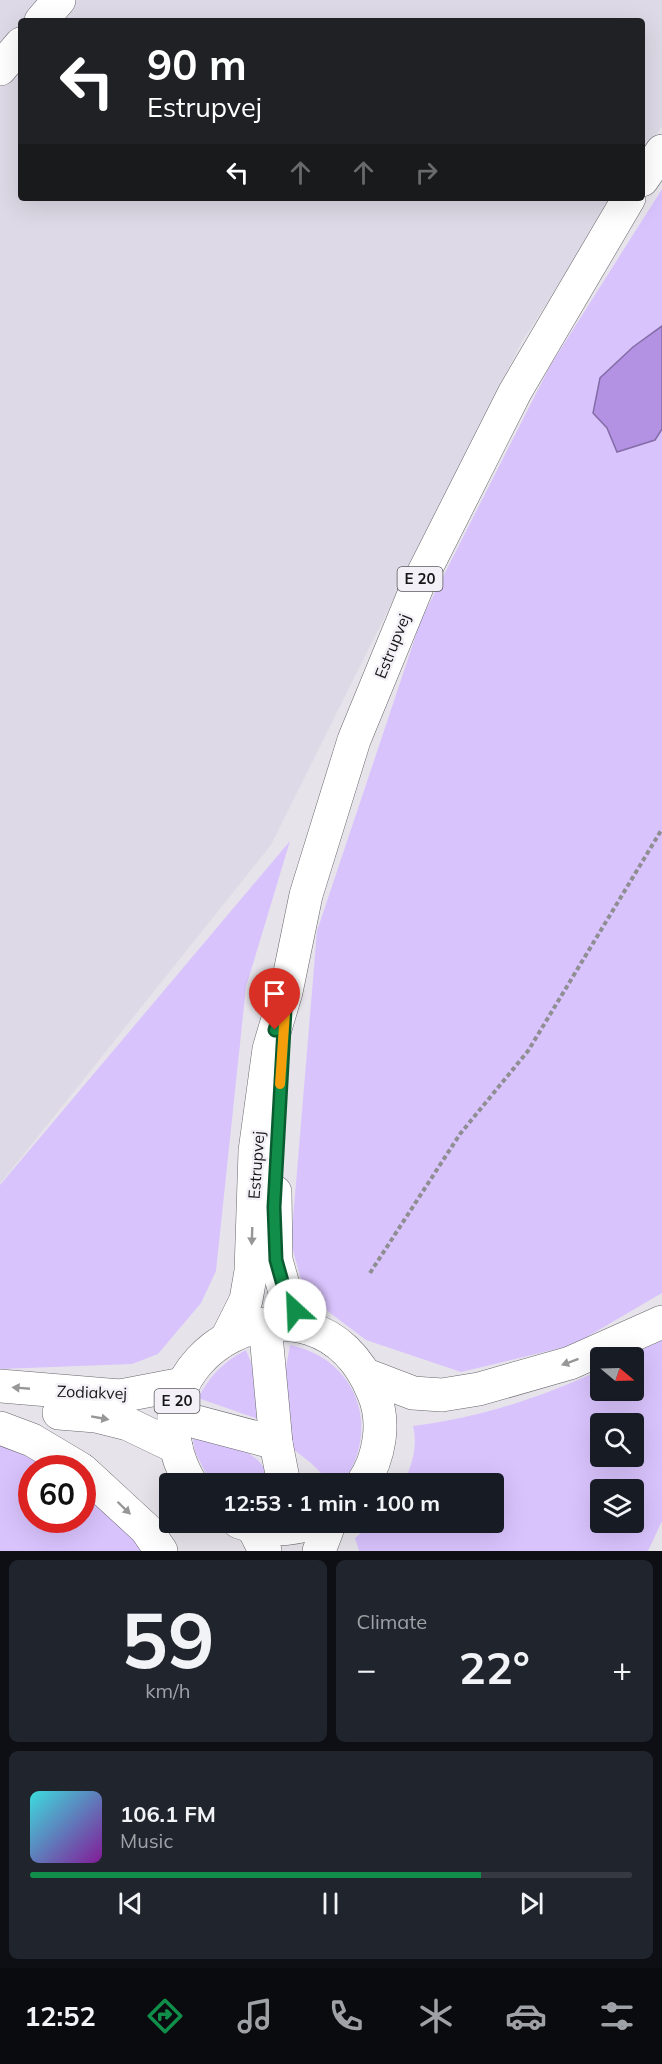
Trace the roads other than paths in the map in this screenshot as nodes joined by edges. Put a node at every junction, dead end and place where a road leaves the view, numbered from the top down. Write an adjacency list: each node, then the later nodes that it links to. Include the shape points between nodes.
1 (59, 0): 2 (main road)
2 (44, 18)
3 (18, 48): 4 (main road)
4 (0, 69)
5 (662, 151): 6 (main road)
6 (645, 176)
7 (627, 201): 8 (main road, Estrupvej / E 20, via 515,392 418,582 354,740 306,895)
8 (286, 992): 11 (main road, Estrupvej / E 20, via 274,1207 276,1260 285,1292); 12 (main road, Estrupvej / E 20, one-way to 12, via 269,1049 255,1151 251,1271 246,1300)
9 (662, 1322): 13 (main road, one-way to 13, via 570,1363 479,1389 442,1395 413,1393)
10 (265, 1324): 11 (main road, E 20); 12 (main road, E 20); 19 (main road)
11 (305, 1327): 13 (main road, E 20, via 340,1345)
12 (228, 1336): 14 (main road, E 20, via 194,1365)
13 (366, 1375): 23 (main road, E 20, via 376,1399 380,1424 377,1450)
14 (183, 1384): 15 (main road, Zodiakvej, one-way to 15, via 120,1396); 18 (main road, E 20)
15 (0, 1386)
16 (0, 1408): 18 (main road, Zodiakvej, one-way to 18, via 96,1416)
17 (0, 1428): 20 (main road)
18 (175, 1432): 19 (main road, Zodiakvej); 21 (main road)
19 (276, 1443): 22 (main road)
20 (57, 1455)
21 (184, 1473)
22 (282, 1473)
23 (367, 1473)
24 (96, 1483): 26 (main road, one-way to 26, via 146,1529)
25 (326, 1533): 27 (main road)
26 (161, 1551)
27 (319, 1551)

